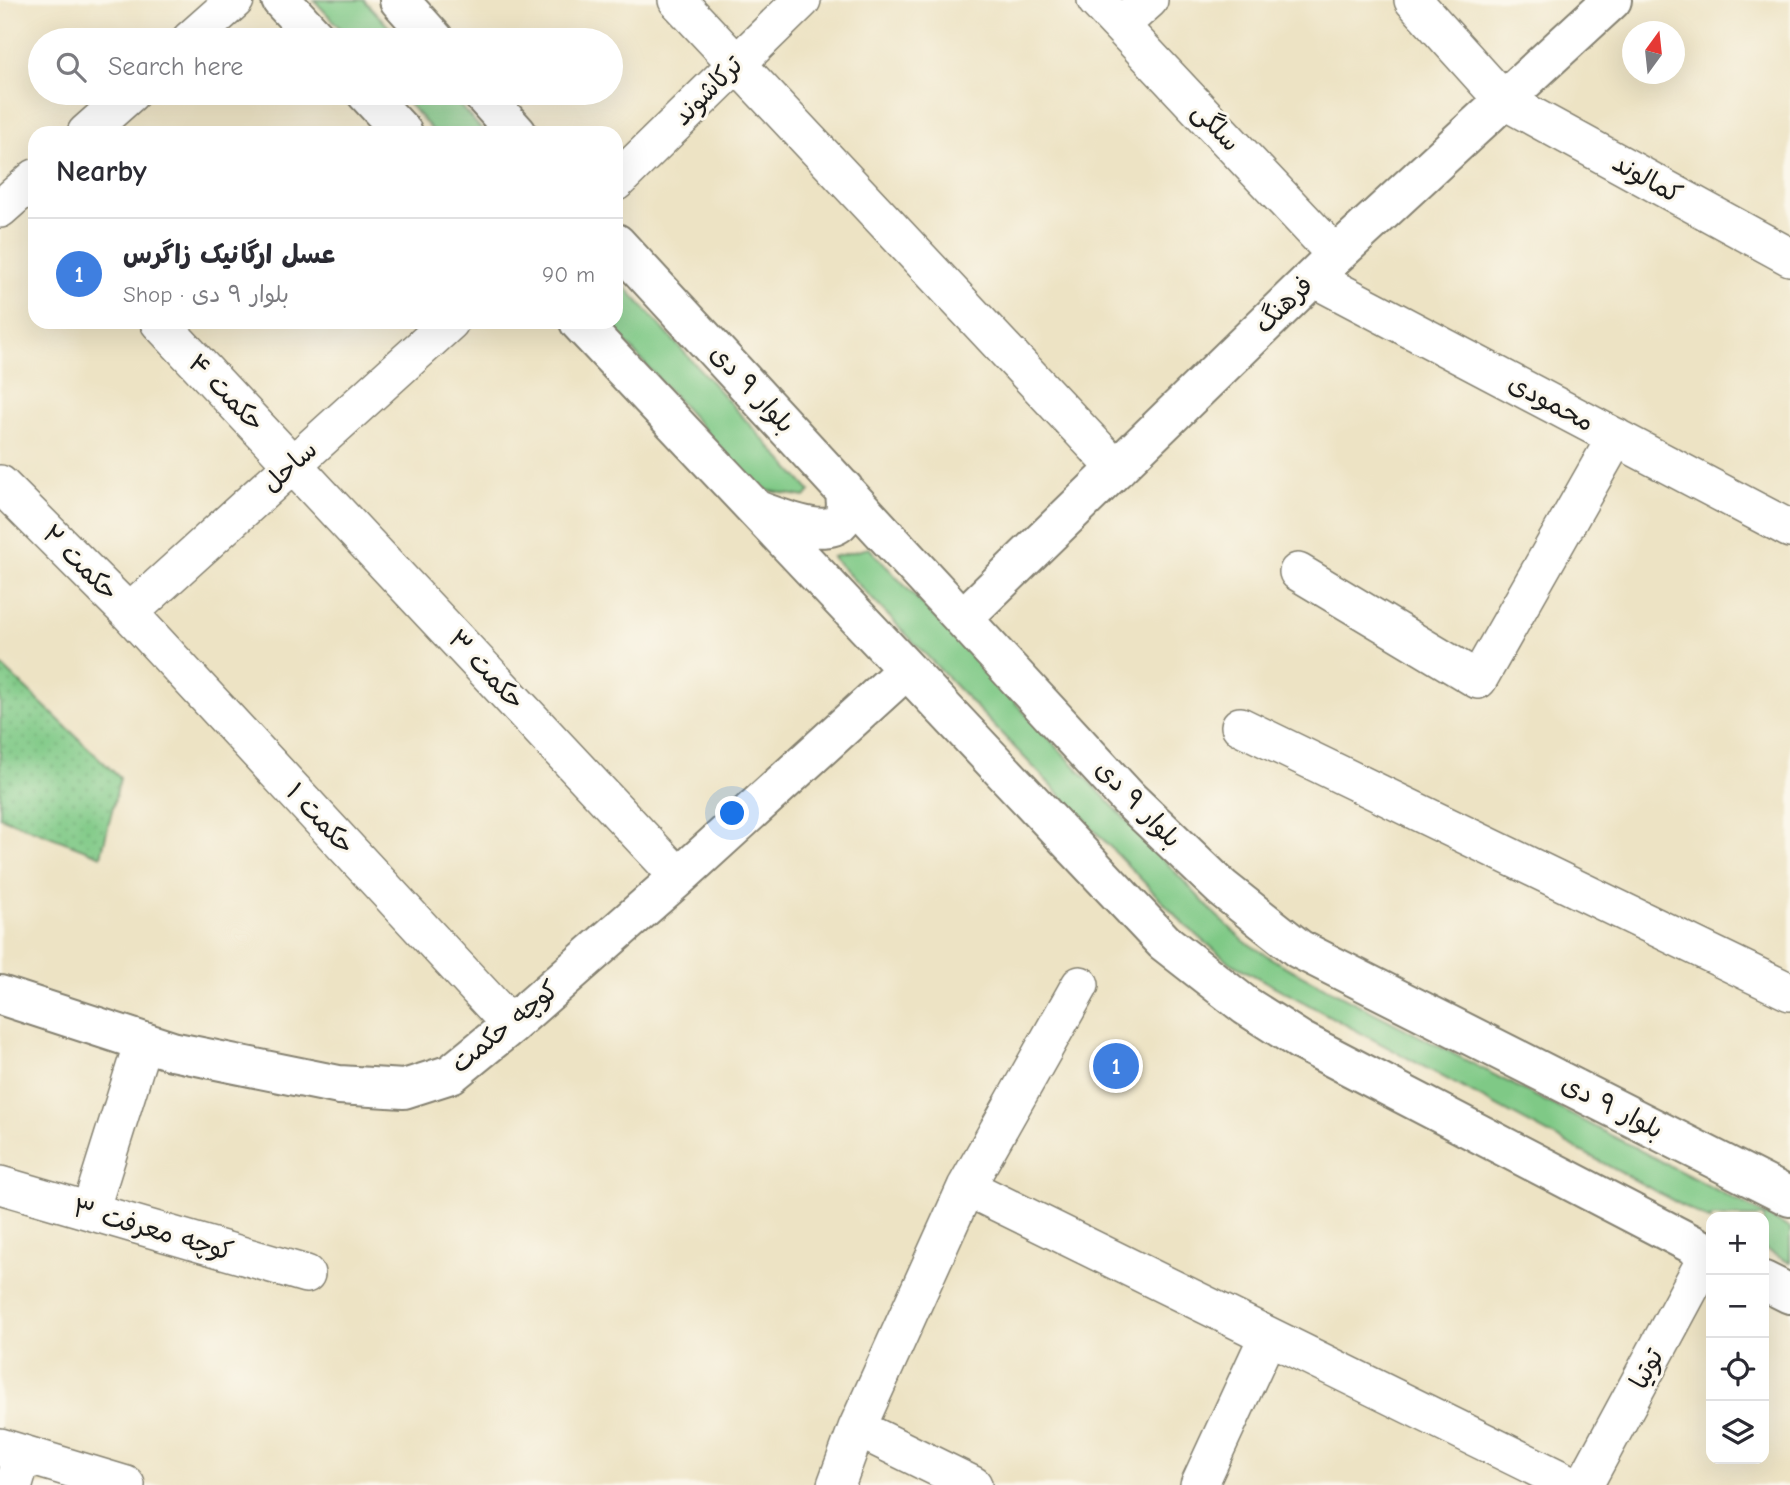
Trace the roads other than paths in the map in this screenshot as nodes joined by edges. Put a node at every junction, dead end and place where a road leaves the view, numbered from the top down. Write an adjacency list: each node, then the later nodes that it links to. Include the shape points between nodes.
1 (235, 0): 10 (street)
2 (281, 0): 11 (main road)
3 (399, 0): 12 (main road)
4 (677, 0): 13 (street)
5 (802, 0): 13 (street, ترکاشوند)
6 (1149, 0): 9 (street)
7 (1413, 0): 14 (street, کمالوند)
8 (1612, 0): 14 (main road, فرهنگ)
9 (1108, 13): 26 (street, سلگی)
10 (204, 28)
11 (307, 28)
12 (424, 28)
13 (735, 63): 21 (street, ترکاشوند); 32 (street)
14 (1503, 100): 25 (street, کمالوند); 26 (main road, فرهنگ)
15 (118, 105): 18 (street)
16 (377, 105): 19 (main road)
17 (492, 105): 20 (main road)
18 (94, 126)
19 (397, 126)
20 (511, 126)
21 (623, 175)
22 (28, 184): 23 (street)
23 (0, 209)
24 (623, 251): 34 (main road, بلوار ۹ دی)
25 (1790, 257)
26 (1324, 266): 30 (street, محمودی); 32 (main road, فرهنگ)
27 (166, 329): 31 (street, حکمت ۴)
28 (442, 329): 31 (street, ساحل)
29 (586, 329): 35 (main road)
30 (1616, 437): 36 (street, محمودی); 37 (street, via 1478,680)
31 (294, 464): 38 (street, ساحل); 42 (street, حکمت ۳)
32 (1116, 469): 39 (main road, فرهنگ)
33 (0, 484): 38 (street, حکمت ۲)
34 (844, 489): 35 (main road, via 848,508 841,522 827,529); 39 (main road, بلوار ۹ دی)
35 (755, 509): 40 (main road)
36 (1790, 529)
37 (1297, 572)
38 (130, 613): 46 (street, حکمت ۱)
39 (963, 618): 50 (main road, بلوار ۹ دی, via 1129,799 1222,888 1300,949)
40 (906, 670): 42 (main road, کوچه حکمت); 52 (main road, via 1164,942 1246,1006 1301,1041)
41 (1240, 726): 44 (street)
42 (679, 877): 46 (main road, کوچه حکمت)
43 (1080, 985): 49 (street)
44 (1790, 992)
45 (0, 995): 47 (main road, کوچه حکمت)
46 (511, 1025): 47 (main road, کوچه حکمت, via 450,1074 404,1088 339,1085)
47 (143, 1042): 51 (street)
48 (0, 1185): 51 (street, کوچه معرفت ۳)
49 (966, 1187): 57 (street); 58 (street)
50 (1790, 1197)
51 (90, 1212): 54 (street, کوچه معرفت ۳)
52 (1706, 1251)
53 (1706, 1260): 65 (street, توتیا)
54 (306, 1274)
55 (1769, 1284): 56 (main road)
56 (1790, 1294)
57 (1268, 1336): 63 (street); 64 (street)
58 (857, 1428): 61 (street); 62 (street)
59 (12, 1462): 60 (street)
60 (126, 1485)
61 (836, 1485)
62 (973, 1485)
63 (1199, 1485)
64 (1572, 1485)
65 (1584, 1485)

